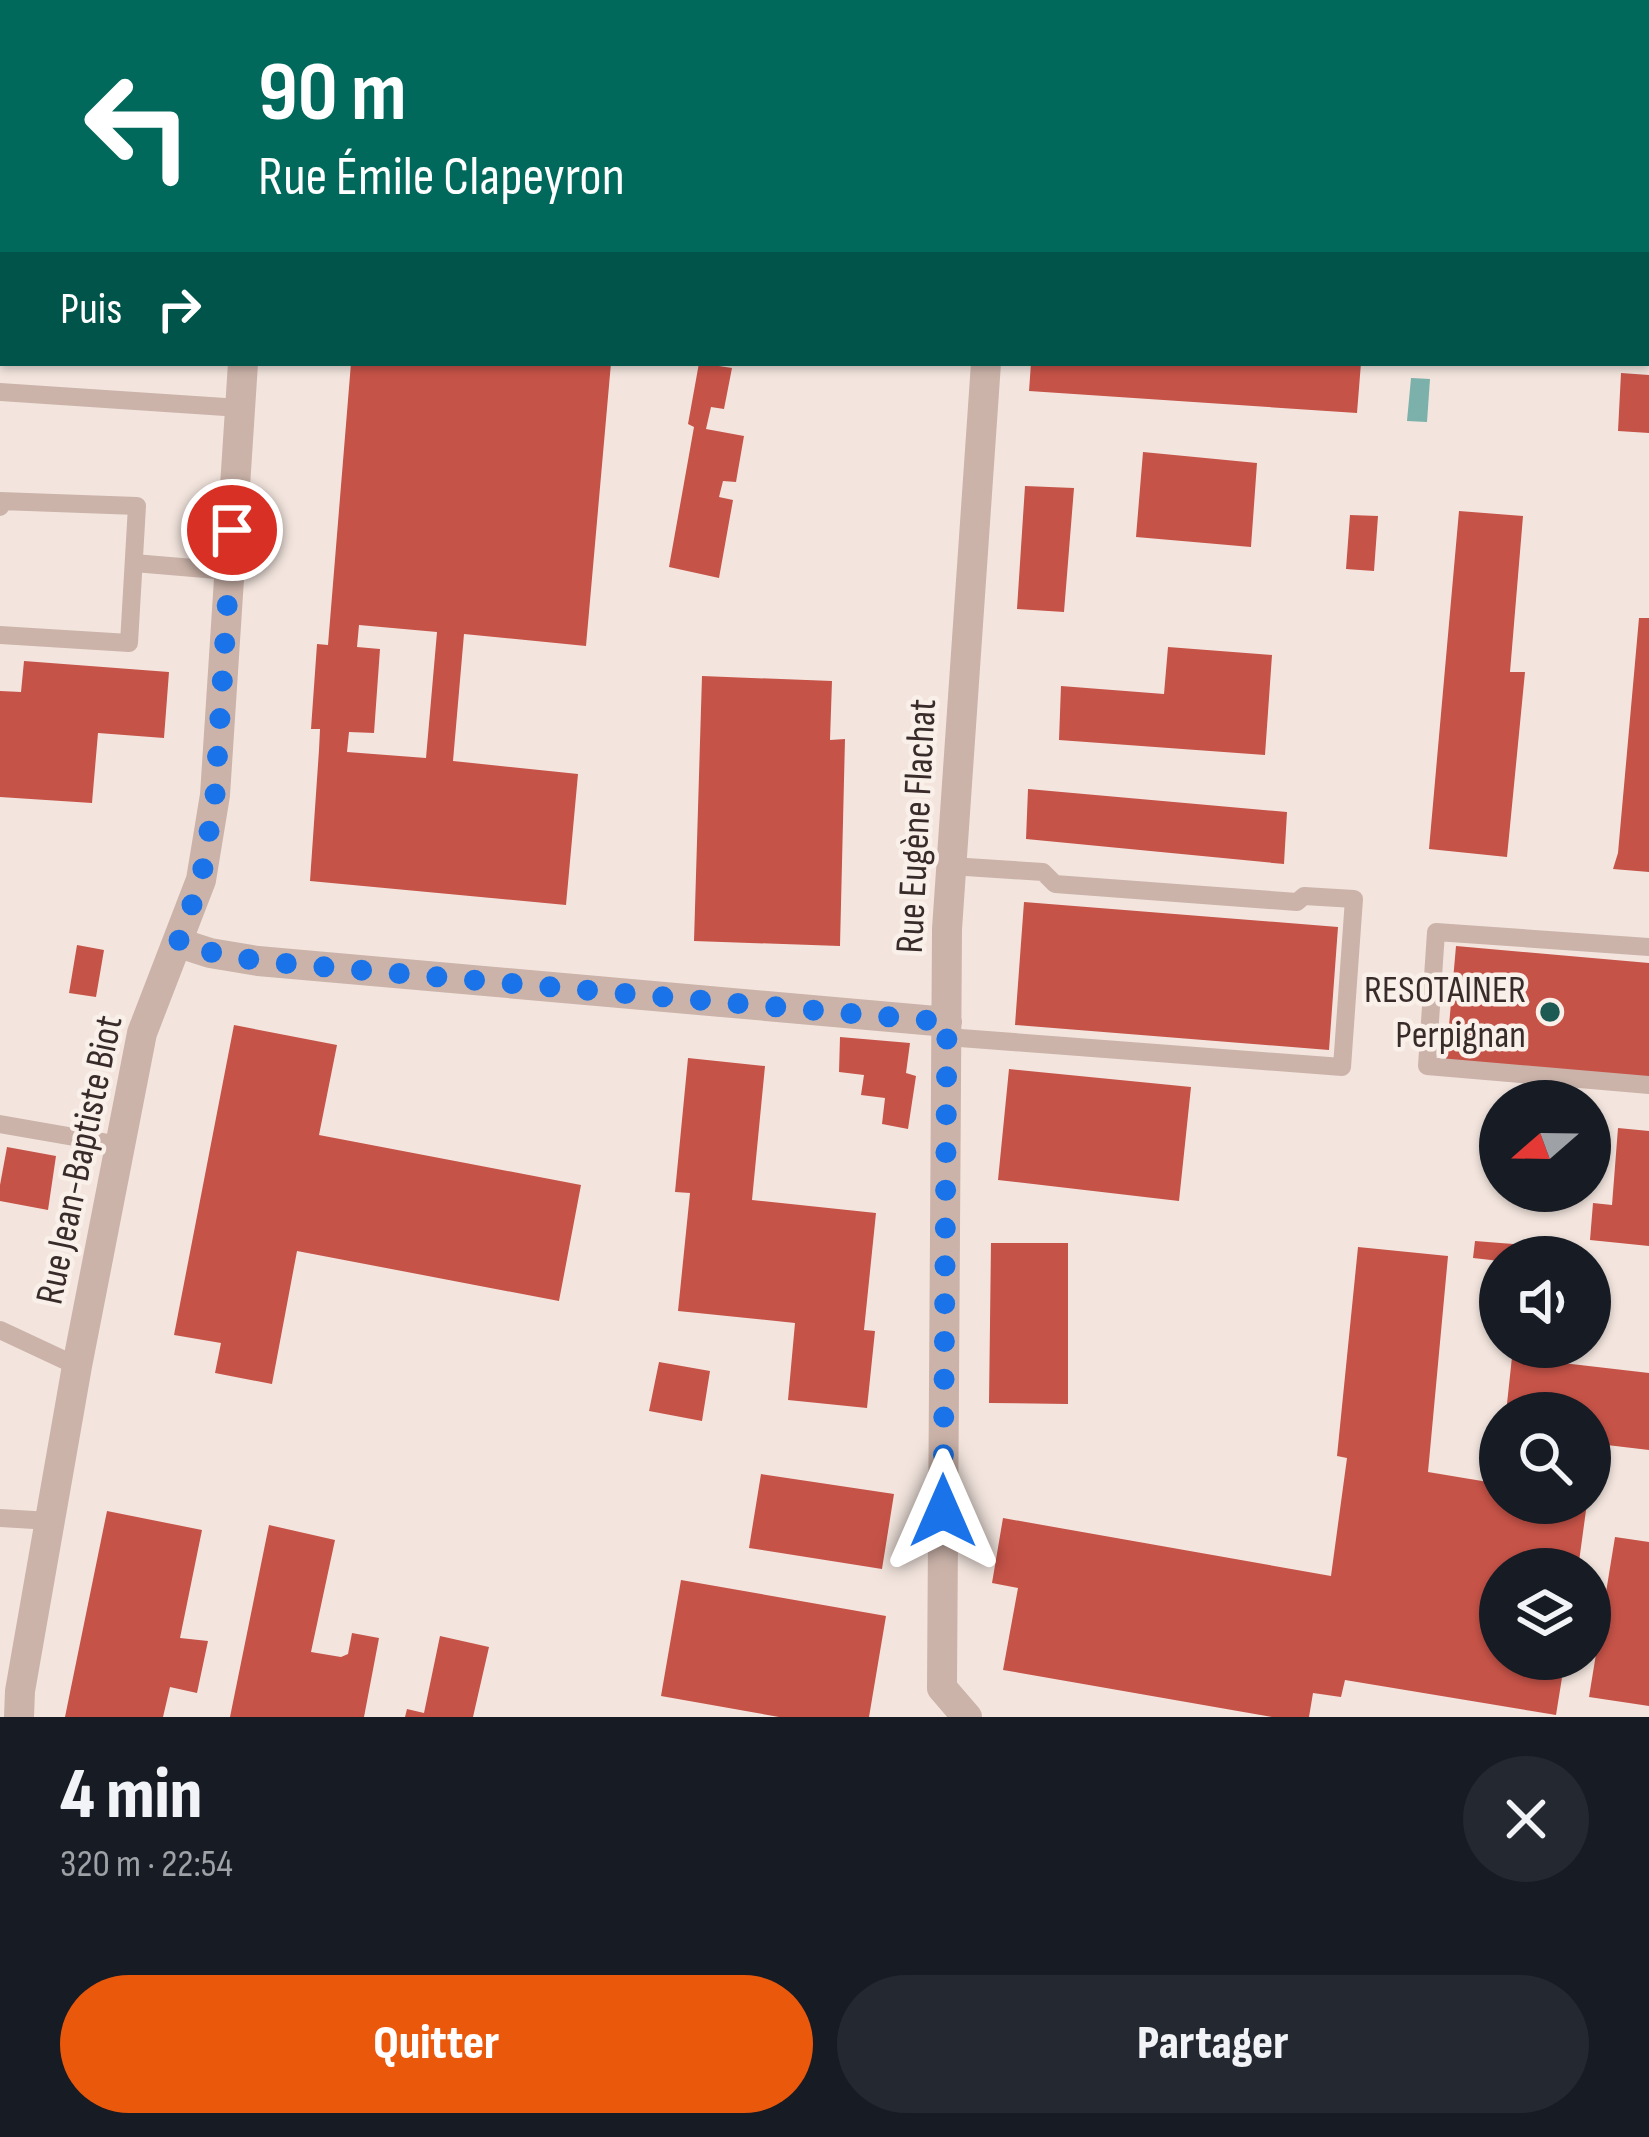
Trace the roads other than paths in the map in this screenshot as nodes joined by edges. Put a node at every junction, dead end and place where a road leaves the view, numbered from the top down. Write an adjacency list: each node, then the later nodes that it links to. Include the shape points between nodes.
1 (243, 366): 4 (street, Rue Jean-Baptiste Biot)
2 (986, 366): 9 (street, Rue Eugène Flachat)
3 (0, 392): 4 (lane)
4 (240, 408): 7 (street, Rue Jean-Baptiste Biot)
5 (0, 507): 6 (lane, via 137,506)
6 (134, 563): 7 (lane); 8 (lane, via 129,644)
7 (230, 571): 10 (street, Rue Jean-Baptiste Biot, via 215,795 201,880)
8 (0, 635)
9 (952, 866): 12 (street, Rue Eugène Flachat); 12 (lane, via 1043,872 1055,884 1297,902 1354,898 1342,1067)
10 (178, 943): 12 (street, via 258,961); 15 (street, Rue Jean-Baptiste Biot, via 142,1034)
11 (1649, 947): 13 (lane, via 1436,932 1427,1066)
12 (947, 1030): 21 (street, Rue Eugène Flachat, via 943,1688)
13 (1649, 1085)
14 (0, 1124): 15 (lane)
15 (120, 1145): 17 (street, Rue Jean-Baptiste Biot)
16 (0, 1330): 17 (lane)
17 (77, 1366): 19 (street, Rue Jean-Baptiste Biot)
18 (3, 1520): 19 (lane)
19 (51, 1521): 20 (street, Rue Jean-Baptiste Biot)
20 (11, 1702)
21 (967, 1717)

